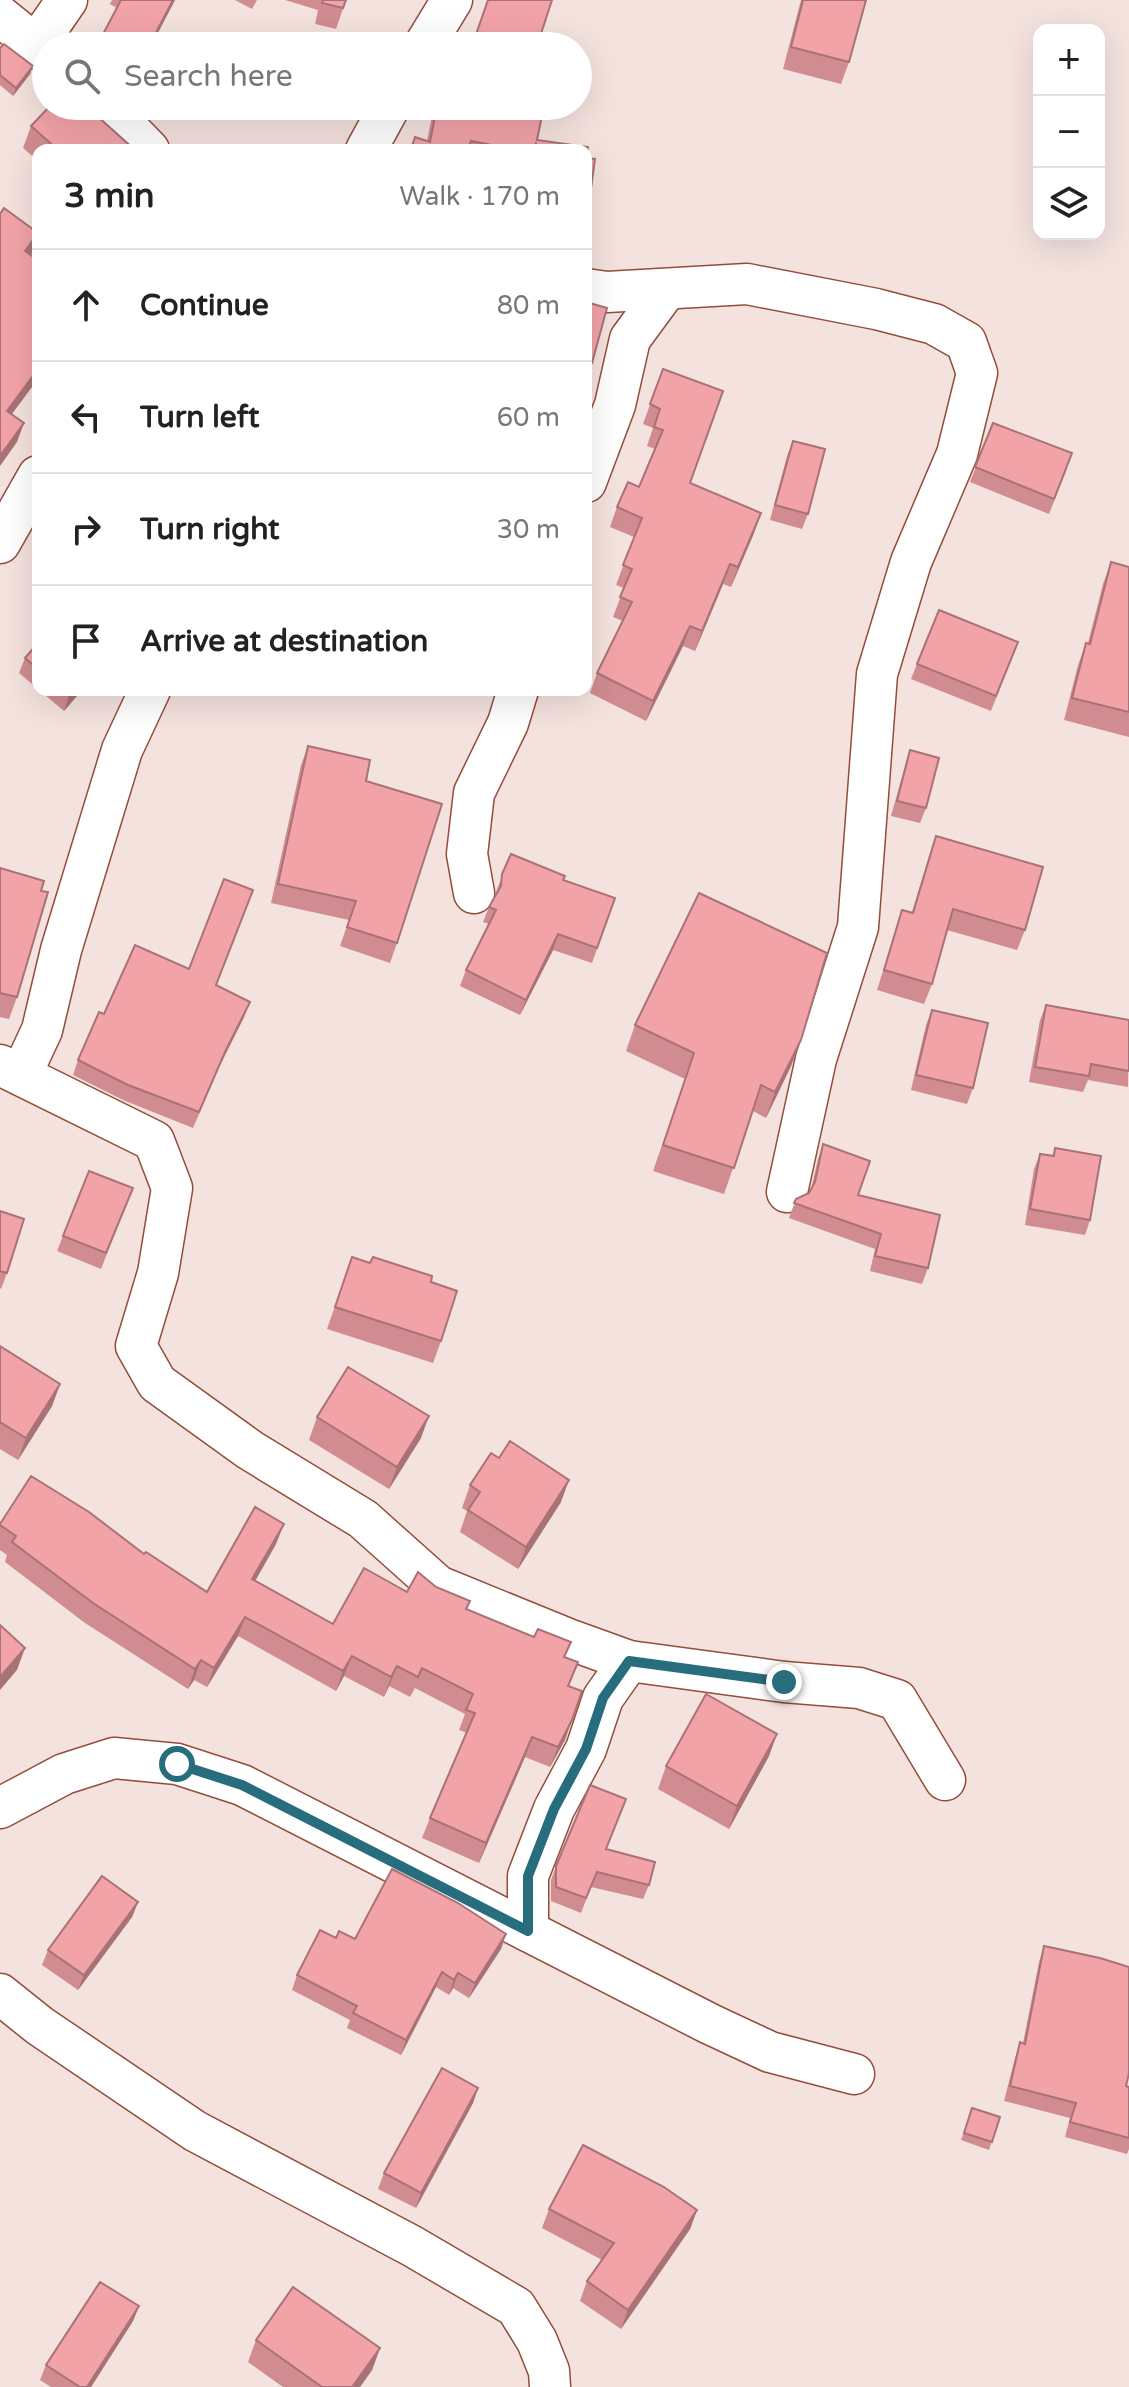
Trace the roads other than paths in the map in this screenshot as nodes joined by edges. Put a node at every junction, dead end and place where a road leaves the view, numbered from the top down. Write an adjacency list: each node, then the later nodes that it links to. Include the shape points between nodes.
1 (67, 0): 4 (street)
2 (452, 0): 5 (street)
3 (0, 16): 6 (street)
4 (50, 32)
5 (433, 32)
6 (32, 42)
7 (120, 120): 9 (street)
8 (382, 120): 10 (street)
9 (143, 144)
10 (369, 144)
11 (592, 290): 12 (street)
12 (666, 290): 13 (street, via 630,339 615,405); 20 (street, via 747,284 934,324 966,342 977,373 957,454 911,562 877,674 858,927 816,1059)
13 (592, 466)
14 (32, 487): 15 (street)
15 (0, 543)
16 (147, 696): 19 (street, via 122,750 42,1030)
17 (516, 696): 18 (street, via 474,793 467,854)
18 (474, 893)
19 (11, 1070): 21 (street, via 154,1141 172,1188 158,1273 136,1346 157,1383 250,1450 363,1519 438,1586)
20 (787, 1192)
21 (629, 1661): 22 (street, via 859,1688 897,1700); 24 (street, via 603,1698 586,1749 554,1809 528,1876)
22 (945, 1780)
23 (0, 1808): 24 (street, via 64,1774 114,1758 177,1764 242,1785)
24 (528, 1931): 26 (street, via 770,2052)
25 (0, 1994): 27 (street, via 195,2131 516,2307 541,2351)
26 (854, 2074)
27 (550, 2387)

